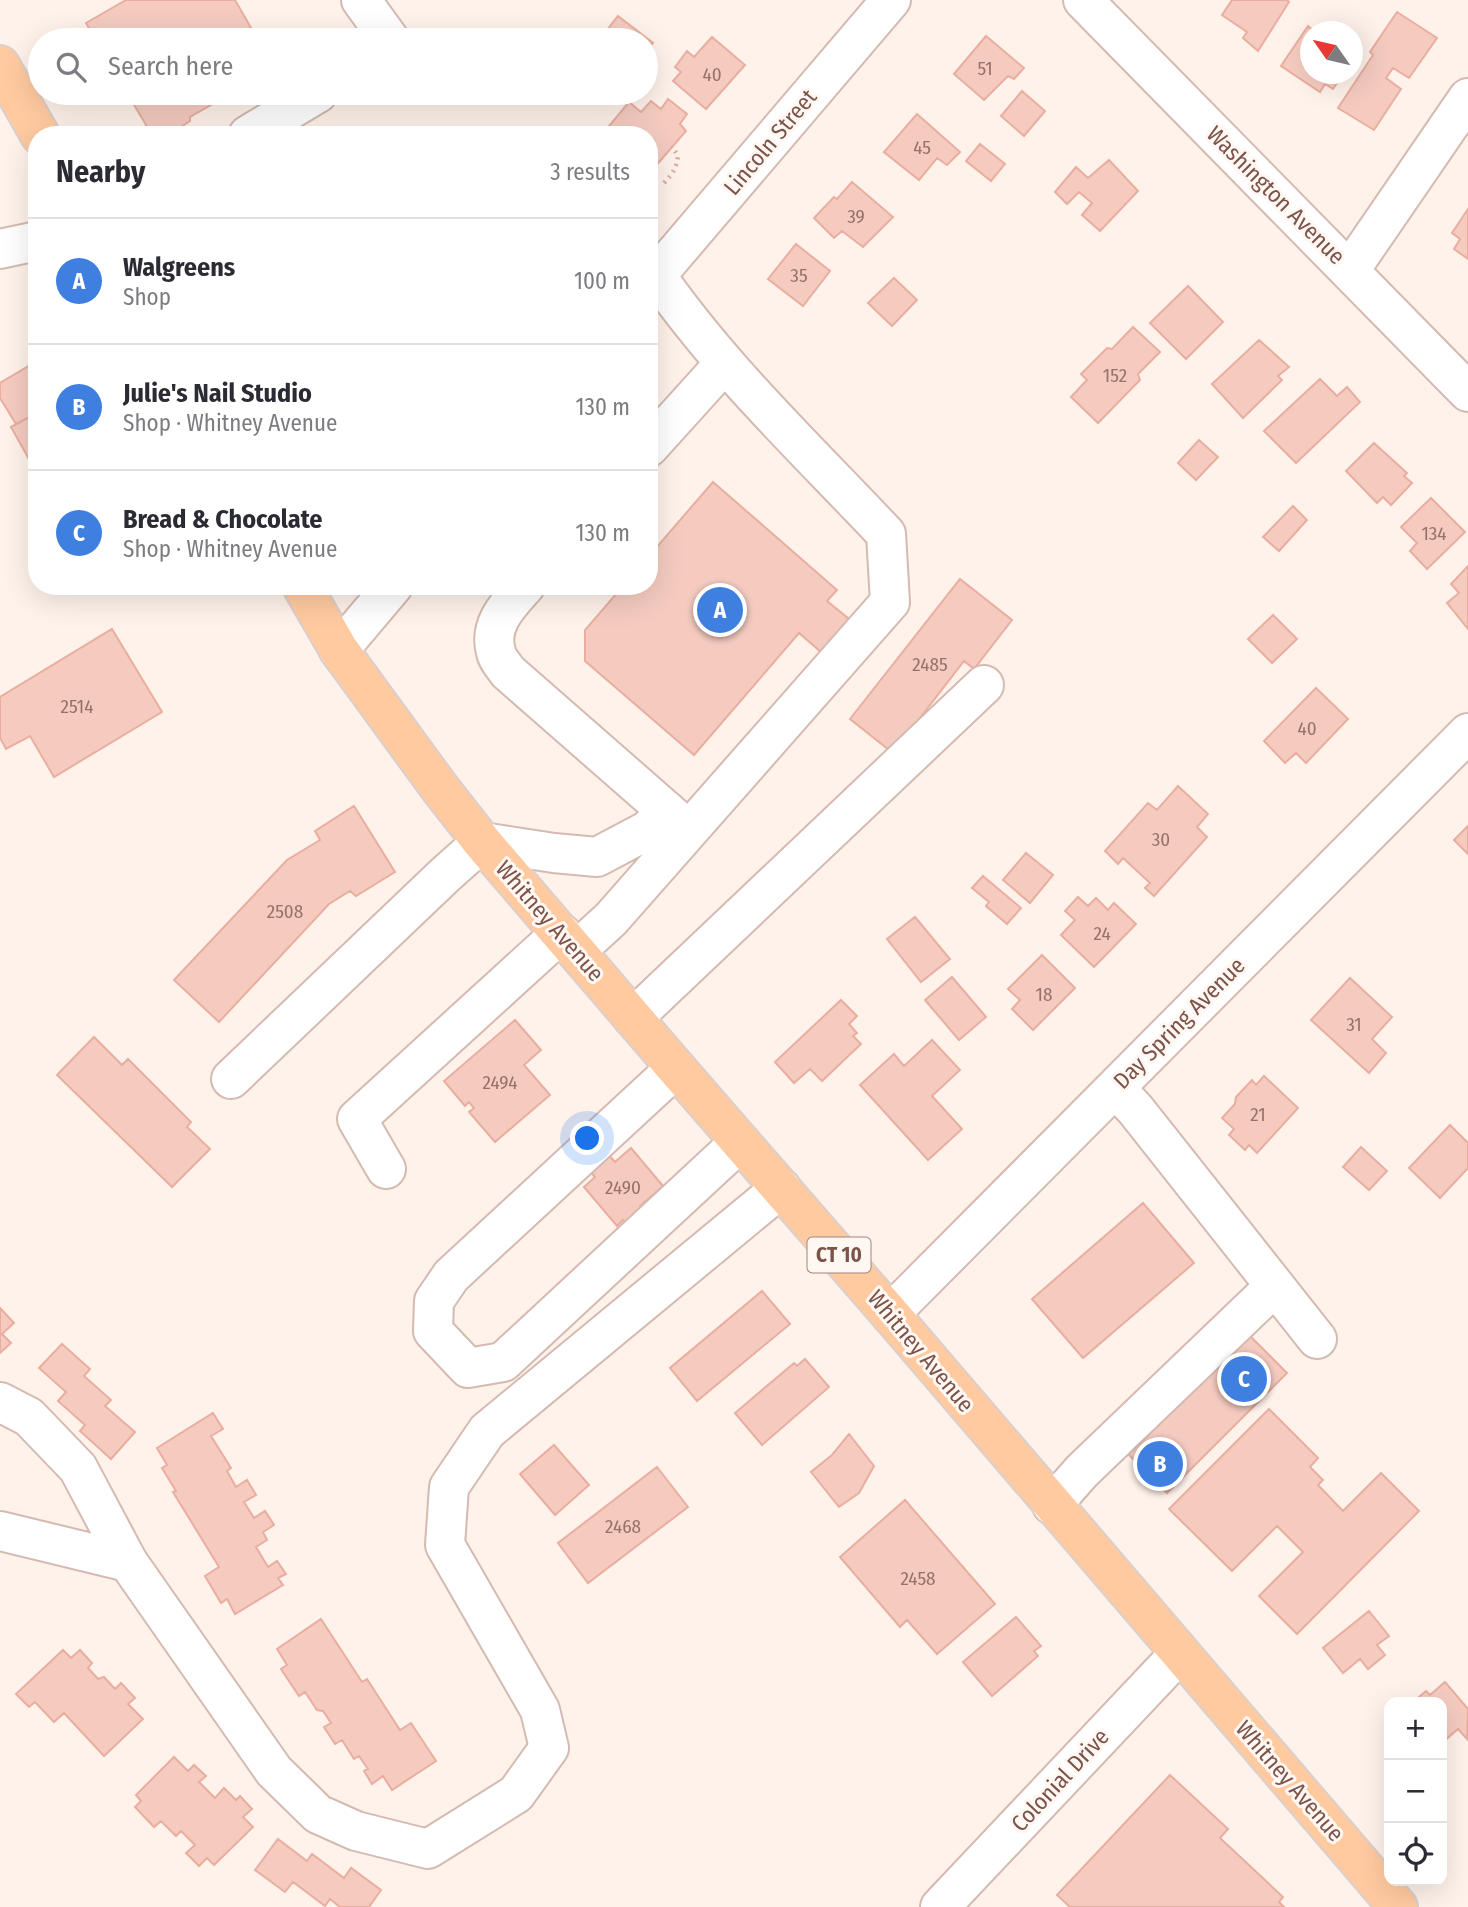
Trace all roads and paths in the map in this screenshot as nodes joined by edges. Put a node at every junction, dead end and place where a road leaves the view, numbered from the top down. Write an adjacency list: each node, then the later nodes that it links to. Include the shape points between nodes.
1 (361, 0): 4 (street)
2 (891, 0): 15 (street, Lincoln Street)
3 (1083, 0): 14 (street, Washington Avenue)
4 (381, 28)
5 (0, 65): 8 (main road)
6 (1468, 98): 14 (street)
7 (298, 105): 9 (street)
8 (35, 126)
9 (263, 126)
10 (672, 147): 11 (path, via 677,164)
11 (664, 183)
12 (28, 243): 13 (street)
13 (0, 249)
14 (1350, 270): 18 (street, Washington Avenue)
15 (658, 274)
16 (658, 286): 17 (street)
17 (724, 364): 19 (street); 26 (street, via 886,534 890,602)
18 (1468, 392)
19 (658, 437)
20 (307, 595): 23 (main road, Whitney Avenue / CT 10)
21 (385, 595): 23 (street)
22 (518, 595): 26 (street, via 500,617 494,634 496,654 508,672)
23 (339, 649): 27 (main road, Whitney Avenue / CT 10)
24 (984, 685): 29 (street)
25 (1468, 733): 32 (street, Day Spring Avenue)
26 (678, 821): 27 (street, via 648,830 597,857); 28 (street, via 611,919)
27 (482, 842): 28 (main road, Whitney Avenue / CT 10); 31 (street)
28 (568, 942): 29 (main road, Whitney Avenue / CT 10); 34 (street, via 357,1119)
29 (633, 1018): 30 (main road, Whitney Avenue / CT 10)
30 (676, 1068): 33 (main road, Whitney Avenue / CT 10); 33 (street, via 451,1276 434,1301 433,1331 468,1368 503,1362)
31 (231, 1079)
32 (1115, 1088): 36 (street); 37 (street, Day Spring Avenue)
33 (740, 1142): 35 (main road, Whitney Avenue / CT 10)
34 (386, 1169)
35 (781, 1188): 37 (main road, Whitney Avenue / CT 10); 42 (street, via 487,1431 449,1487 445,1545 540,1710 549,1748 516,1794 428,1849 356,1831 318,1814 274,1771)
36 (1274, 1287): 38 (street); 40 (street)
37 (890, 1314): 40 (main road, Whitney Avenue / CT 10)
38 (1317, 1339)
39 (0, 1402): 42 (street, via 29,1417 78,1468)
40 (1052, 1505): 43 (main road, Whitney Avenue / CT 10)
41 (0, 1531): 42 (street)
42 (128, 1562)
43 (1180, 1653): 44 (street, Colonial Drive); 45 (main road, Whitney Avenue / CT 10)
44 (940, 1907)
45 (1398, 1907)

